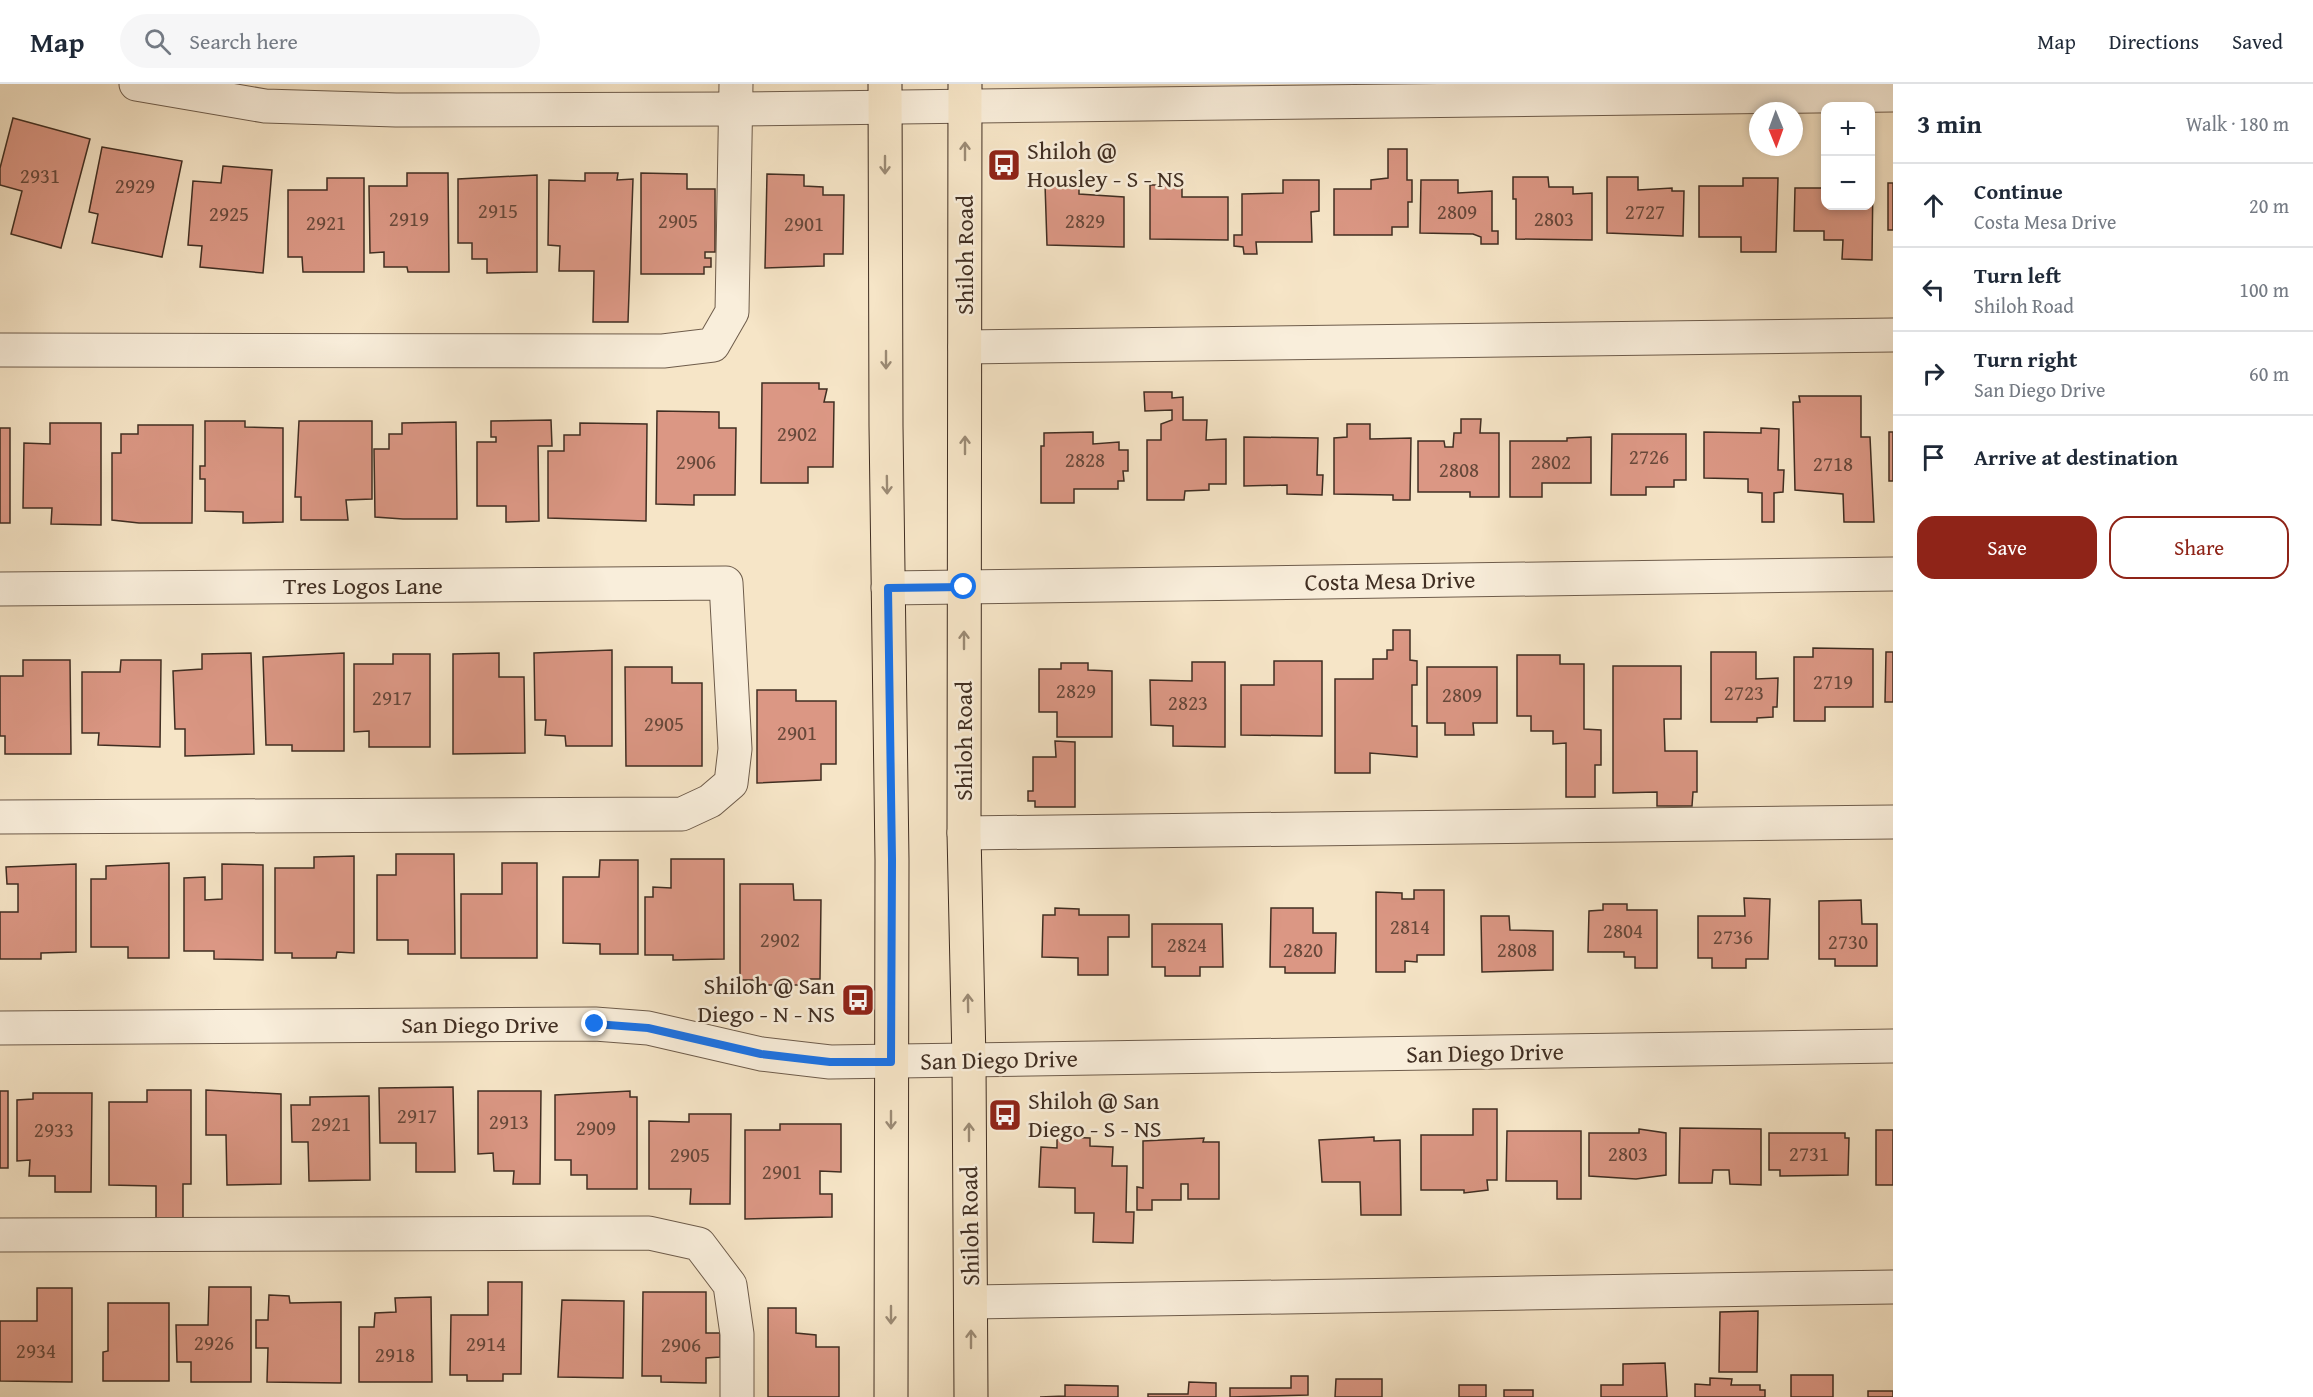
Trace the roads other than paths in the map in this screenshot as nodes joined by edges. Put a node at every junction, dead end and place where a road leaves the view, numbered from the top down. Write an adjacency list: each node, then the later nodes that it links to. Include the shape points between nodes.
1 (136, 84): 5 (street, via 264,106 396,110)
2 (885, 95): 3 (street); 5 (street); 11 (main road, one-way to 11)
3 (965, 95): 4 (street); 7 (main road, Shiloh Road, one-way to 3)
4 (1893, 95)
5 (736, 96): 8 (street, via 732,312 713,345 663,351)
6 (1893, 335): 7 (street)
7 (964, 347): 10 (main road, Shiloh Road, one-way to 7)
8 (0, 350)
9 (1893, 574): 10 (street, Costa Mesa Drive)
10 (964, 587): 11 (street, Costa Mesa Drive); 15 (main road, Shiloh Road, one-way to 10)
11 (888, 588): 19 (main road)
12 (0, 590): 13 (street, Tres Logos Lane, via 726,583 735,749 731,783 710,801 682,814)
13 (0, 817)
14 (1893, 822): 15 (street)
15 (964, 832): 18 (main road, Shiloh Road, one-way to 15)
16 (0, 1028): 19 (street, San Diego Drive, via 595,1024 648,1028 761,1054 830,1062)
17 (1893, 1046): 18 (street, San Diego Drive)
18 (969, 1061): 19 (street, San Diego Drive); 22 (main road, Shiloh Road, one-way to 18)
19 (891, 1062): 24 (main road, one-way to 24)
20 (0, 1235): 23 (street, via 649,1233 699,1244 730,1285 737,1334)
21 (1893, 1287): 22 (street)
22 (971, 1302): 25 (main road, Shiloh Road, one-way to 22)
23 (737, 1397)
24 (891, 1397)
25 (970, 1397)

